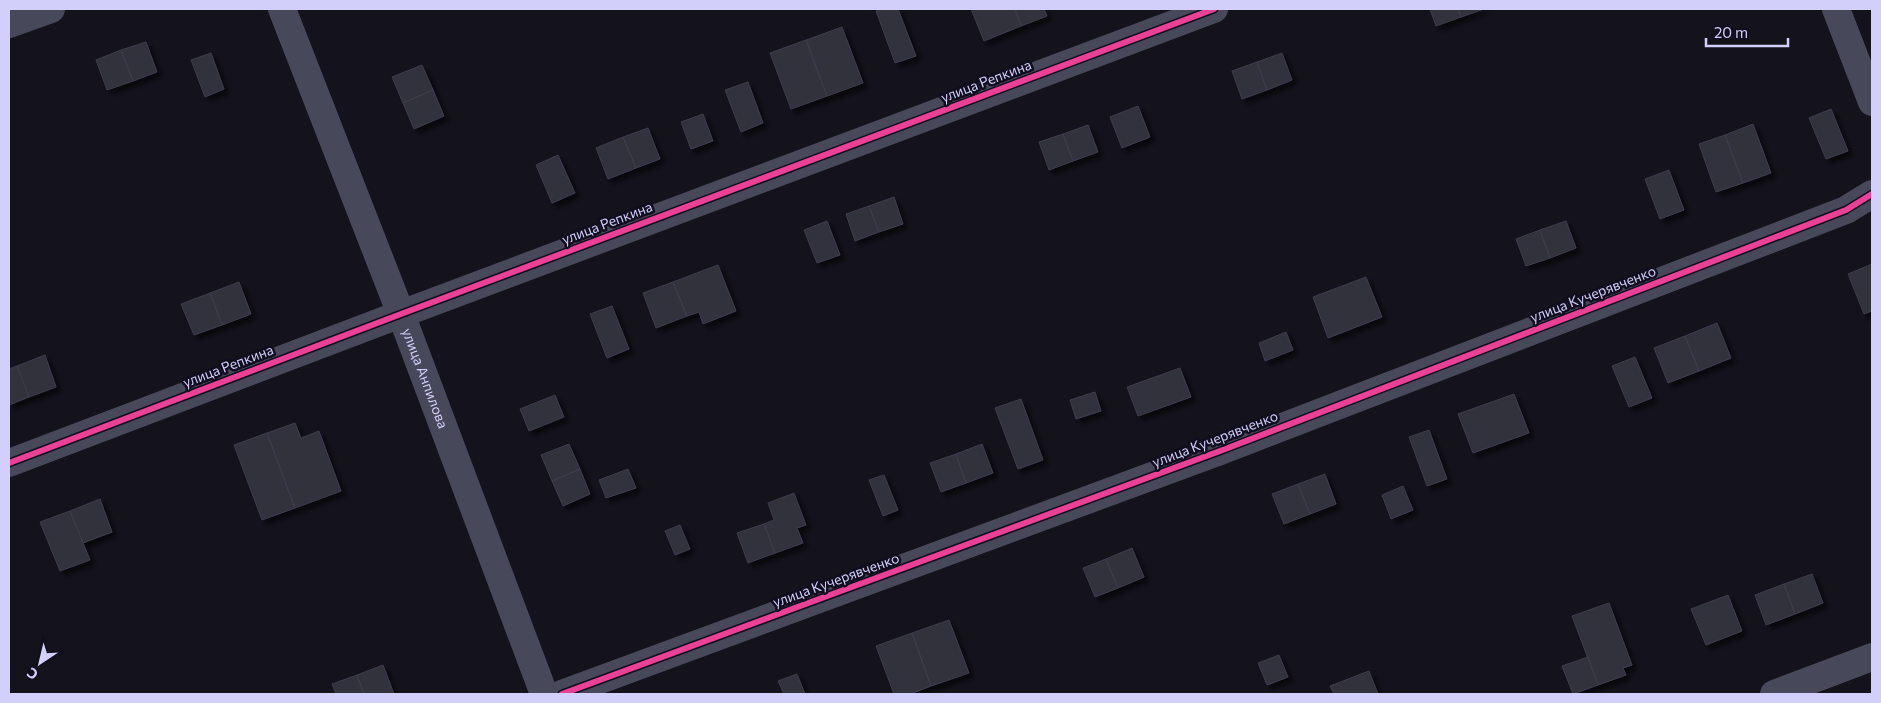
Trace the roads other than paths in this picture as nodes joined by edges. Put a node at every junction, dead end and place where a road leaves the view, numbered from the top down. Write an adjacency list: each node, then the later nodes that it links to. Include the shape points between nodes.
1 (51, 9): 5 (street)
2 (282, 9): 8 (street, улица Анпилова)
3 (1214, 9): 8 (street, улица Репкина)
4 (1836, 9): 6 (street)
5 (9, 24)
6 (1872, 102)
7 (1872, 194): 12 (street, улица Кучерявченко, via 1846,210 1220,451)
8 (401, 314): 9 (street, улица Репкина); 11 (street, улица Анпилова)
9 (9, 463)
10 (1872, 657): 13 (street)
11 (544, 694)
12 (562, 694)
13 (1774, 694)

